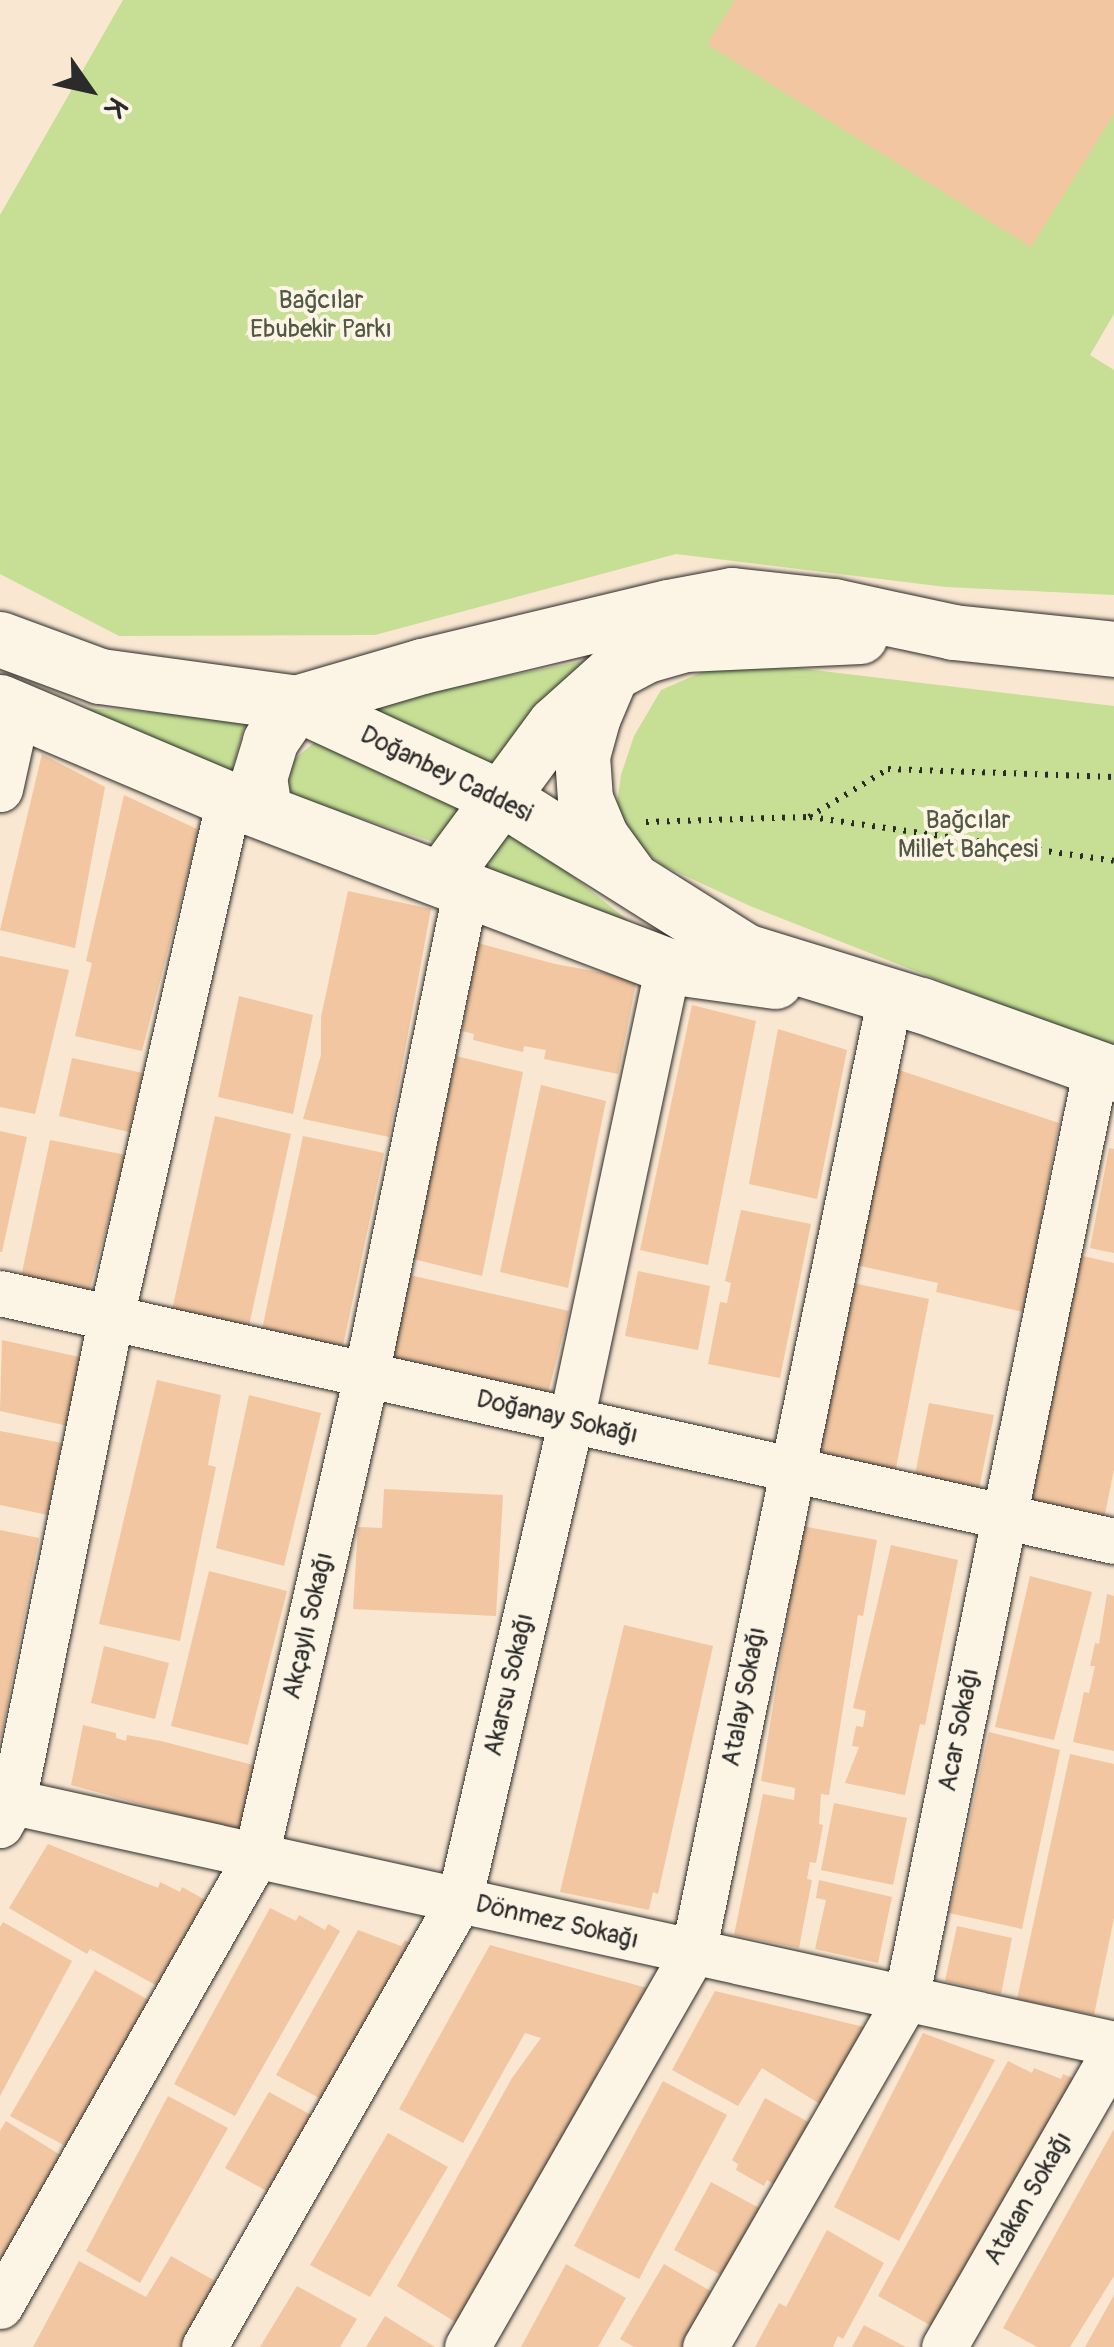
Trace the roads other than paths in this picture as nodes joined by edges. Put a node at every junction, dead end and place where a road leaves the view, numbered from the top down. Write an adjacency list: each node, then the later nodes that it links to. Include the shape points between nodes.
1 (953, 632): 3 (main road); 4 (main road, via 685,644 646,654); 5 (main road, via 833,606 732,595 422,666)
2 (0, 639): 5 (main road, Doğanbey Caddesi, via 100,676)
3 (1114, 650)
4 (612, 673): 8 (main road, via 555,724); 11 (main road, via 582,756 585,799)
5 (296, 703): 8 (main road, Doğanbey Caddesi); 9 (main road, via 270,741)
6 (8, 707): 7 (street); 9 (main road, Doğanbey Caddesi)
7 (0, 789)
8 (502, 798): 10 (main road); 11 (main road, Doğanbey Caddesi)
9 (247, 804): 10 (main road, Doğanbey Caddesi); 16 (street)
10 (454, 883): 12 (main road, Doğanbey Caddesi); 17 (street, Akçaylı Sokağı)
11 (635, 884): 13 (main road, Doğanbey Caddesi, via 745,951)
12 (668, 966): 13 (main road, Doğanbey Caddesi); 18 (street, Akarsu Sokağı)
13 (905, 1001): 14 (main road, Doğanbey Caddesi); 19 (street, Atalay Sokağı)
14 (1105, 1071): 20 (street, Acar Sokağı)
15 (0, 1293): 16 (street, Doğanay Sokağı)
16 (111, 1317): 17 (street, Doğanay Sokağı); 22 (street)
17 (366, 1375): 18 (street, Doğanay Sokağı); 23 (street, Akçaylı Sokağı)
18 (572, 1421): 19 (street, Doğanay Sokağı); 24 (street, Akarsu Sokağı)
19 (791, 1470): 20 (street, Doğanay Sokağı); 25 (street, Atalay Sokağı)
20 (1004, 1518): 21 (street, Doğanay Sokağı); 26 (street, Acar Sokağı)
21 (1114, 1542)
22 (4, 1809): 23 (street, Dönmez Sokağı)
23 (256, 1856): 24 (street, Dönmez Sokağı); 28 (street, Akçaylı Sokağı)
24 (459, 1901): 25 (street, Dönmez Sokağı); 29 (street, Akarsu Sokağı)
25 (693, 1954): 26 (street, Dönmez Sokağı); 30 (street, Atalay Sokağı)
26 (906, 2000): 27 (street, Dönmez Sokağı); 31 (street, Acar Sokağı)
27 (1114, 2048): 32 (street, Atakan Sokağı)
28 (0, 2306)
29 (204, 2347)
30 (467, 2347)
31 (705, 2347)
32 (944, 2347)

